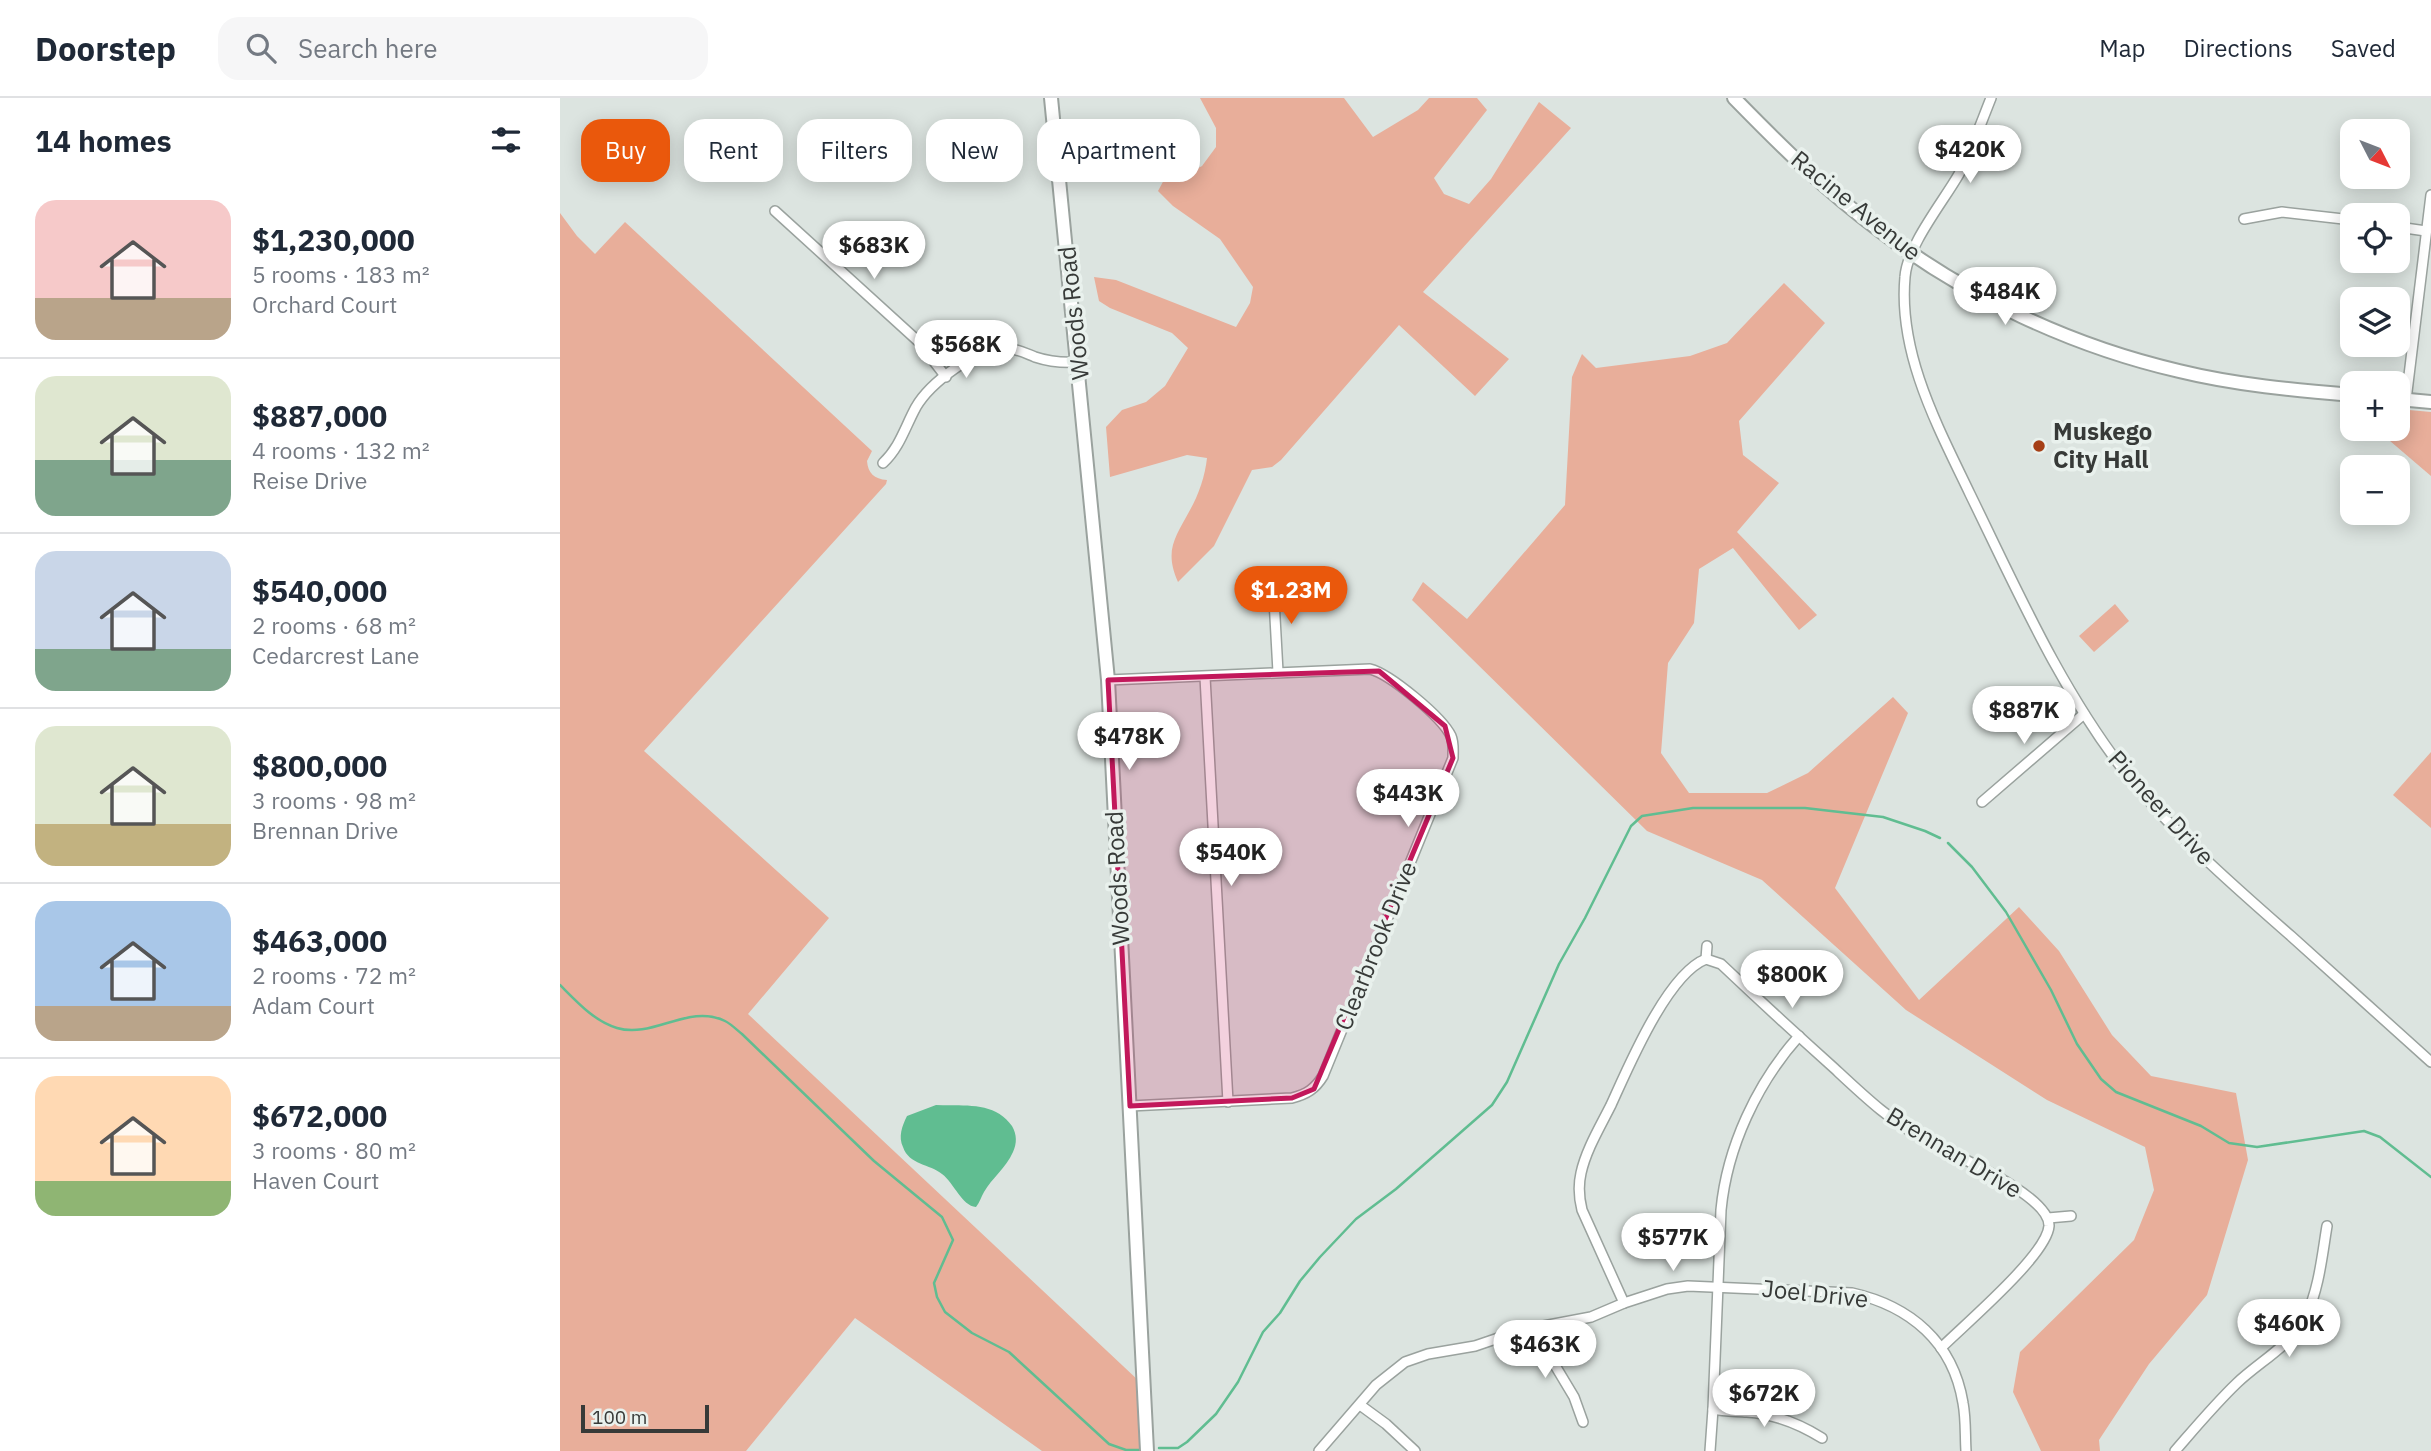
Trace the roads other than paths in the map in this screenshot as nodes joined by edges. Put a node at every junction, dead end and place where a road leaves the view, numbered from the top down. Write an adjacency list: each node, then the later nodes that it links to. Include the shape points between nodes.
1 (1051, 98): 11 (street, Woods Road)
2 (1734, 98): 10 (street, Racine Avenue, via 1814,176)
3 (1991, 98): 10 (street, via 1961,170)
4 (2431, 195): 9 (street)
5 (775, 211): 13 (street, via 919,342)
6 (2244, 219): 7 (street, via 2282,212)
7 (2340, 219)
8 (2410, 229): 9 (street)
9 (2426, 231): 12 (street)
10 (1911, 254): 14 (street, Racine Avenue, via 1981,296 2046,327 2148,363 2239,383); 22 (street, Pioneer Drive, via 1905,276 1906,321 1919,379 1984,523)
11 (1078, 362): 13 (street, via 1051,362 1002,348 977,354); 21 (street, Woods Road)
12 (2406, 371)
13 (946, 377): 17 (street, via 918,404 894,452)
14 (2340, 395)
15 (2410, 401): 16 (street)
16 (2431, 402)
17 (883, 463)
18 (1273, 581): 19 (street)
19 (1278, 672): 20 (street, Clearbrook Drive); 28 (street, Clearbrook Drive, via 1379,671 1445,726 1453,758 1323,1076 1314,1089 1292,1098)
20 (1205, 677): 21 (street, Clearbrook Drive); 28 (street)
21 (1108, 680): 29 (street, Woods Road)
22 (2084, 714): 23 (street); 27 (street, Pioneer Drive, via 2128,776 2176,831)
23 (1982, 802)
24 (1707, 946): 25 (street)
25 (1706, 959): 26 (street, Brennan Drive, via 1721,964); 34 (street, via 1692,968 1653,1018 1581,1172 1582,1210)
26 (1799, 1036): 31 (street, Brennan Drive, via 1891,1118 2004,1181 2037,1204); 33 (street, via 1768,1076 1731,1157 1722,1199)
27 (2431, 1062)
28 (1228, 1102): 29 (street, Clearbrook Drive)
29 (1130, 1106): 41 (street, Woods Road)
30 (2071, 1216): 31 (street)
31 (2048, 1218): 36 (street, via 2047,1235 2035,1253)
32 (2327, 1226): 46 (street, via 2305,1318 2283,1346 2230,1390)
33 (1717, 1286): 34 (street, Joel Drive, via 1667,1289); 36 (street, Joel Drive, via 1865,1296 1907,1314); 38 (street)
34 (1623, 1303): 35 (street, Joel Drive, via 1591,1317)
35 (1540, 1326): 37 (street, Joel Drive, via 1405,1362 1385,1376); 39 (street, via 1550,1357)
36 (1941, 1348): 45 (street, Joel Drive, via 1956,1374 1963,1400)
37 (1360, 1405): 42 (street, Joel Drive); 43 (street)
38 (1713, 1409): 40 (street, via 1782,1418); 44 (street)
39 (1583, 1422)
40 (1822, 1438)
41 (1147, 1451)
42 (1319, 1451)
43 (1415, 1451)
44 (1710, 1451)
45 (1966, 1451)
46 (2175, 1451)

